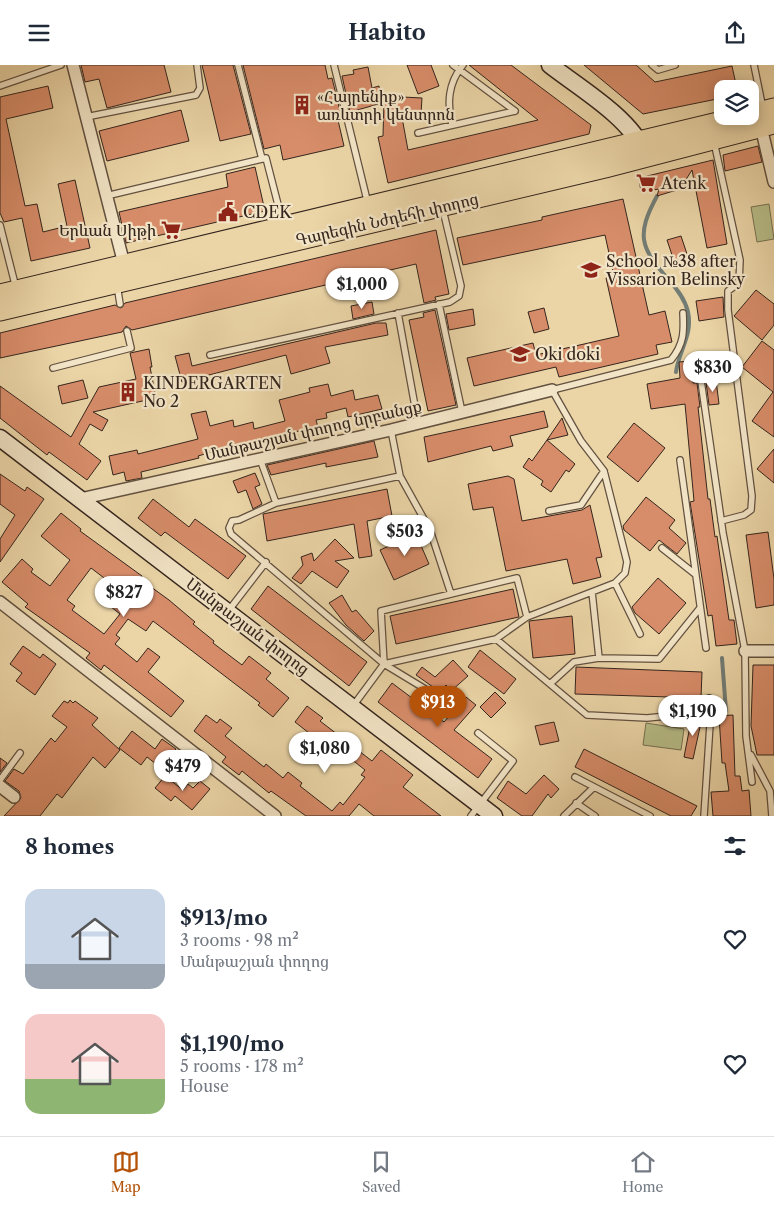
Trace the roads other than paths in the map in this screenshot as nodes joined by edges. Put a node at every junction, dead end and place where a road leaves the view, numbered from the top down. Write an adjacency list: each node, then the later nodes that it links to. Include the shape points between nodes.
1 (61, 65): 12 (lane)
2 (73, 65): 13 (street)
3 (197, 65): 13 (lane, via 200,88 196,95)
4 (238, 65): 20 (lane)
5 (334, 65): 23 (lane)
6 (453, 65): 11 (lane)
7 (652, 65): 8 (lane, via 658,70)
8 (675, 65)
9 (754, 65): 14 (lane)
10 (554, 66): 19 (street, via 628,126)
11 (460, 67): 15 (lane, via 450,84); 15 (lane, via 514,111)
12 (0, 86)
13 (86, 117): 22 (street)
14 (765, 117): 18 (main road, Գարեգին Նժդեհի փողոց); 21 (street)
15 (452, 125): 17 (lane)
16 (717, 125): 19 (main road, Գարեգին Նժդեհի փողոց)
17 (418, 133)
18 (713, 140): 19 (main road, Գարեգին Նժդեհի փողոց); 51 (lane, via 740,260 739,283 728,291 728,309 752,496 751,510)
19 (643, 150): 23 (main road, Գարեգին Նժդեհի փողոց); 24 (main road, Գարեգին Նժդեհի փողոց)
20 (262, 159): 22 (lane); 25 (lane, via 266,158)
21 (774, 182)
22 (106, 196): 27 (street)
23 (368, 206): 25 (main road, Գարեգին Նժդեհի փողոց)
24 (442, 206): 28 (main road, Գարեգին Նժդեհի փողոց); 31 (lane, via 461,286 459,296)
25 (284, 227): 27 (main road, Գարեգին Նժդեհի փողոց)
26 (1, 229): 29 (lane)
27 (124, 264): 29 (main road, Գարեգին Նժդեհի փողոց)
28 (116, 283): 30 (lane); 32 (main road, Գարեգին Նժդեհի փողոց)
29 (8, 292)
30 (120, 304)
31 (439, 304): 33 (lane); 40 (lane)
32 (0, 311)
33 (398, 313): 36 (lane); 41 (lane)
34 (683, 313): 39 (lane, via 684,334 680,348 671,360)
35 (127, 331): 38 (lane, via 131,348)
36 (210, 355)
37 (699, 367): 51 (lane)
38 (53, 368)
39 (552, 390): 40 (street, Մանթաշյան փողոց նրբանցք); 46 (lane, via 581,441)
40 (462, 413): 41 (street, Մանթաշյան փողոց նրբանցք)
41 (418, 423): 42 (street, Մանթաշյան փողոց նրբանցք)
42 (391, 430): 44 (street, Մանթաշյան փողոց նրբանցք); 47 (lane)
43 (0, 438): 48 (street, Մանթաշյան փողոց)
44 (260, 459): 48 (street, Մանթաշյան փողոց նրբանցք); 49 (lane)
45 (680, 460): 54 (lane)
46 (604, 471): 50 (lane, via 581,505); 55 (lane, via 627,562 625,573)
47 (400, 476): 49 (lane); 57 (lane, via 430,530)
48 (80, 499): 60 (street, Մանթաշյան փողոց)
49 (276, 503): 53 (lane, via 232,521 229,528 231,534)
50 (549, 511)
51 (721, 521): 65 (lane)
52 (662, 548): 54 (lane)
53 (266, 562): 60 (lane); 68 (lane)
54 (695, 574): 59 (lane)
55 (616, 583): 56 (lane); 62 (lane)
56 (592, 592): 61 (lane); 67 (lane)
57 (451, 594): 61 (lane, via 517,578); 68 (lane, via 381,611)
58 (0, 602): 86 (street)
59 (700, 608): 64 (lane); 67 (lane, via 659,659)
60 (229, 611): 72 (street, Մանթաշյան փողոց)
61 (527, 617): 63 (lane)
62 (640, 634)
63 (496, 639): 68 (lane); 69 (lane)
64 (706, 648)
65 (745, 651): 66 (street); 76 (lane, via 746,737)
66 (774, 651)
67 (599, 658): 69 (lane, via 574,662)
68 (384, 664): 71 (lane); 72 (lane)
69 (550, 683): 73 (lane, via 587,715 647,718 687,715 690,709)
70 (709, 698): 73 (lane)
71 (445, 701)
72 (353, 706): 85 (street, Մանթաշյան փողոց)
73 (711, 709): 91 (lane)
74 (478, 733): 85 (lane, via 513,761)
75 (20, 753): 78 (lane)
76 (750, 753): 79 (lane); 82 (lane)
77 (575, 777): 81 (lane)
78 (0, 780)
79 (752, 782)
80 (0, 786): 83 (street)
81 (594, 787): 84 (lane); 90 (lane)
82 (772, 791): 92 (lane)
83 (14, 797)
84 (576, 803): 88 (lane); 89 (lane)
85 (476, 810): 87 (street, Մանթաշյան փողոց)
86 (275, 816)
87 (494, 816)
88 (564, 816)
89 (595, 816)
90 (650, 816)
91 (704, 816)
92 (772, 816)

